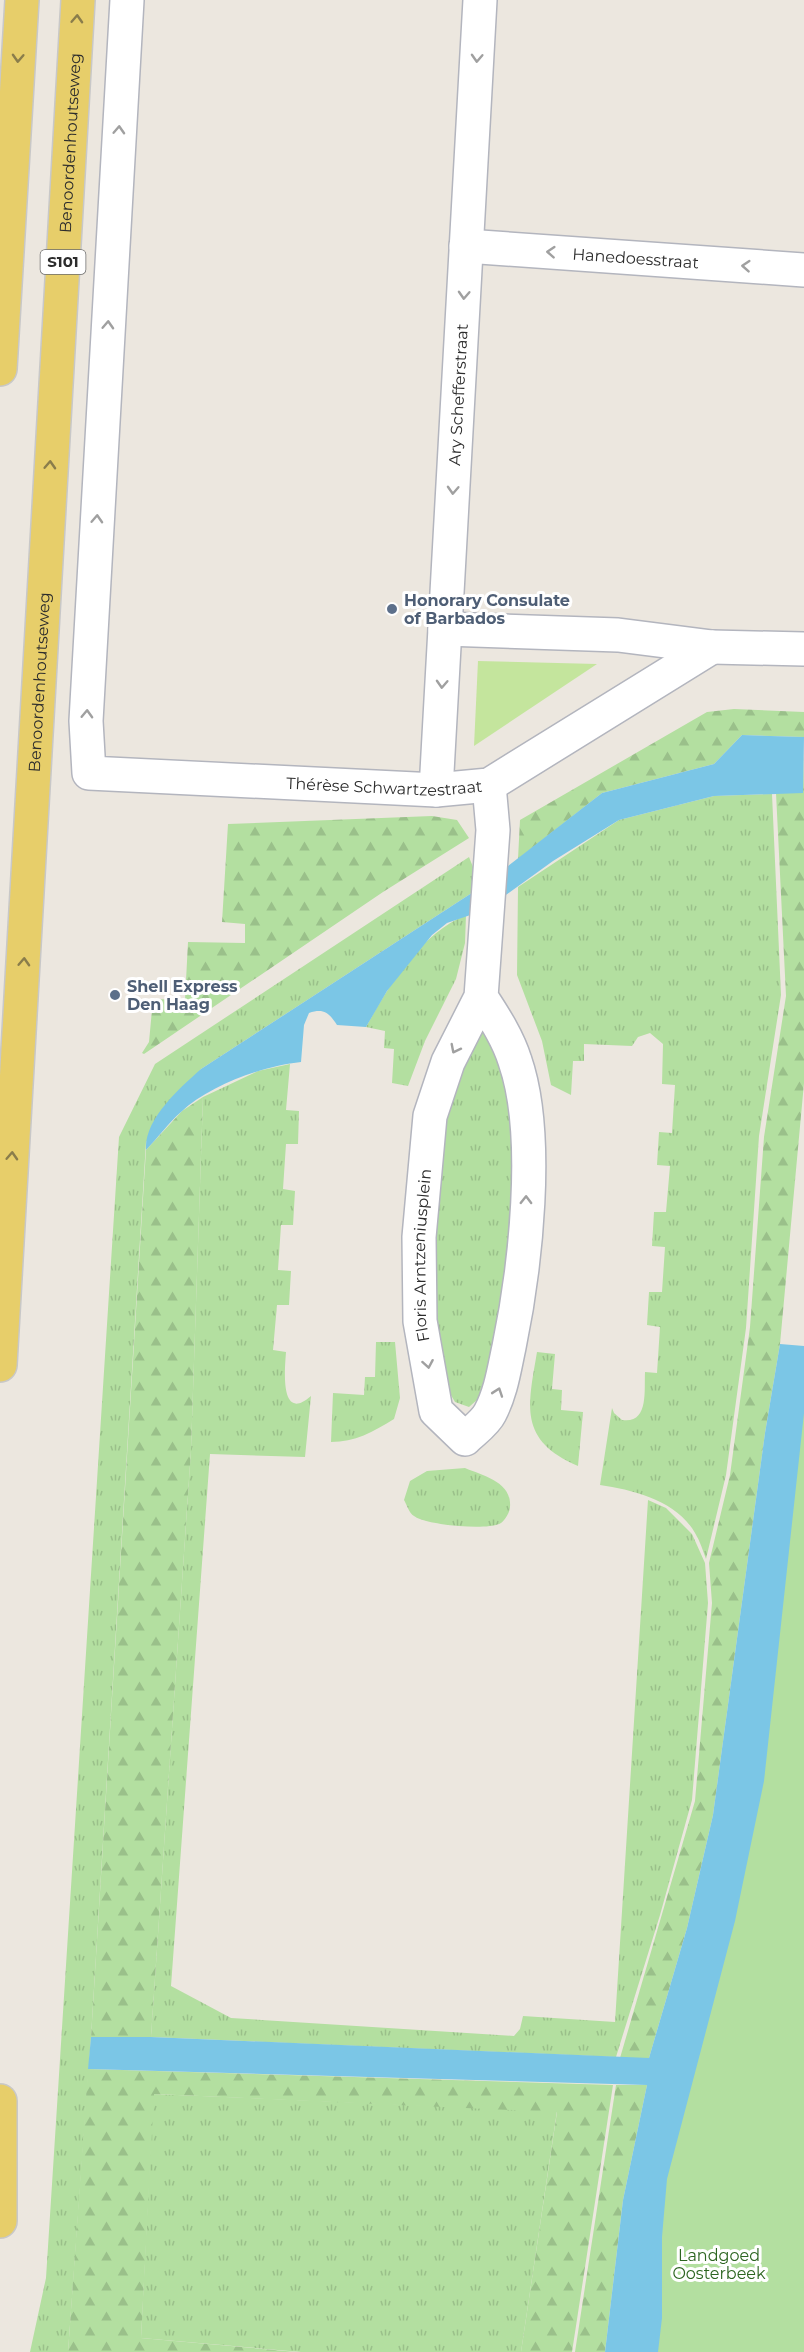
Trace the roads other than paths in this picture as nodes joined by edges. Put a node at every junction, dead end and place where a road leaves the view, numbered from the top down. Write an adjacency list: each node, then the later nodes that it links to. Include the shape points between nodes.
1 (22, 0): 7 (main road, one-way to 7)
2 (78, 0): 14 (main road, Benoordenhoutseweg / S101, one-way to 2)
3 (127, 0): 12 (street, Thérèse Schwartzestraat, one-way to 3, via 89,772 86,722)
4 (480, 0): 5 (street, Ary Schefferstraat, one-way to 5)
5 (466, 246): 6 (street, Hanedoesstraat, one-way to 5); 8 (street, Ary Schefferstraat, one-way to 8)
6 (804, 270)
7 (0, 369)
8 (445, 629): 9 (street, via 618,634); 12 (street, Ary Schefferstraat, one-way to 12)
9 (712, 647): 10 (street); 11 (street, Thérèse Schwartzestraat)
10 (804, 649)
11 (489, 785): 12 (street, Thérèse Schwartzestraat); 13 (street, Floris Arntzeniusplein, via 493,831)
12 (436, 790)
13 (481, 997): 13 (street, Floris Arntzeniusplein, one-way to 13, via 448,1062 430,1116 419,1237 420,1321 436,1411 465,1439 489,1416 500,1391 525,1238 525,1107 516,1062 499,1024)
14 (0, 1365)
15 (0, 2101): 16 (main road)
16 (0, 2222)

